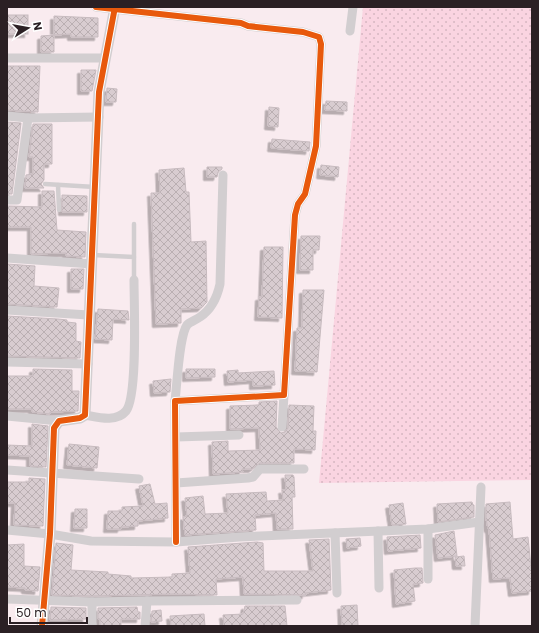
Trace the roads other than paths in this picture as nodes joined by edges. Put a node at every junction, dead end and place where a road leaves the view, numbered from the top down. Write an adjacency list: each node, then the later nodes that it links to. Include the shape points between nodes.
1 (96, 7): 2 (street)
2 (115, 7): 6 (street); 25 (street, via 303,32 319,37 321,44 316,146 305,194 298,204 295,215)
3 (353, 7): 4 (street)
4 (350, 31)
5 (7, 58): 6 (street)
6 (106, 58): 8 (street, via 99,92)
7 (7, 116): 9 (street)
8 (99, 117): 9 (street); 13 (street)
9 (28, 118): 14 (street, via 17,200)
10 (223, 175): 26 (street, via 220,284 211,307 187,325 182,336)
11 (45, 184): 12 (lane)
12 (58, 185): 13 (lane); 15 (lane)
13 (96, 187): 19 (street)
14 (7, 200)
15 (59, 210)
16 (134, 224): 17 (lane)
17 (134, 257): 19 (lane); 20 (lane)
18 (7, 258): 19 (street)
19 (92, 259): 22 (street)
20 (134, 280): 27 (street, via 134,361 130,400 126,411 108,419)
21 (7, 310): 22 (street)
22 (89, 315): 24 (street)
23 (7, 362): 24 (street)
24 (88, 364): 27 (street)
25 (284, 396): 26 (street); 30 (street)
26 (176, 401): 32 (street)
27 (85, 415): 29 (street, via 80,418)
28 (7, 416): 29 (street)
29 (58, 420): 35 (street, via 54,428)
30 (282, 428)
31 (239, 435): 32 (street)
32 (176, 437): 37 (street)
33 (304, 469): 37 (street, via 260,469 253,477 248,478)
34 (7, 470): 35 (street)
35 (52, 473): 36 (street); 43 (street)
36 (139, 479)
37 (176, 483): 45 (street)
38 (481, 487): 39 (street)
39 (479, 522): 40 (street); 57 (street)
40 (428, 529): 42 (street); 46 (street)
41 (7, 530): 43 (street)
42 (378, 531): 44 (street); 47 (street)
43 (50, 534): 45 (street, via 91,541); 50 (street)
44 (335, 534): 45 (street); 48 (street)
45 (176, 542)
46 (428, 579)
47 (379, 588)
48 (337, 593)
49 (7, 599): 50 (street)
50 (43, 600): 53 (street); 54 (street)
51 (297, 600): 52 (street)
52 (147, 601): 53 (street); 56 (street)
53 (92, 602): 55 (street)
54 (42, 626)
55 (92, 626)
56 (145, 626)
57 (475, 626)

